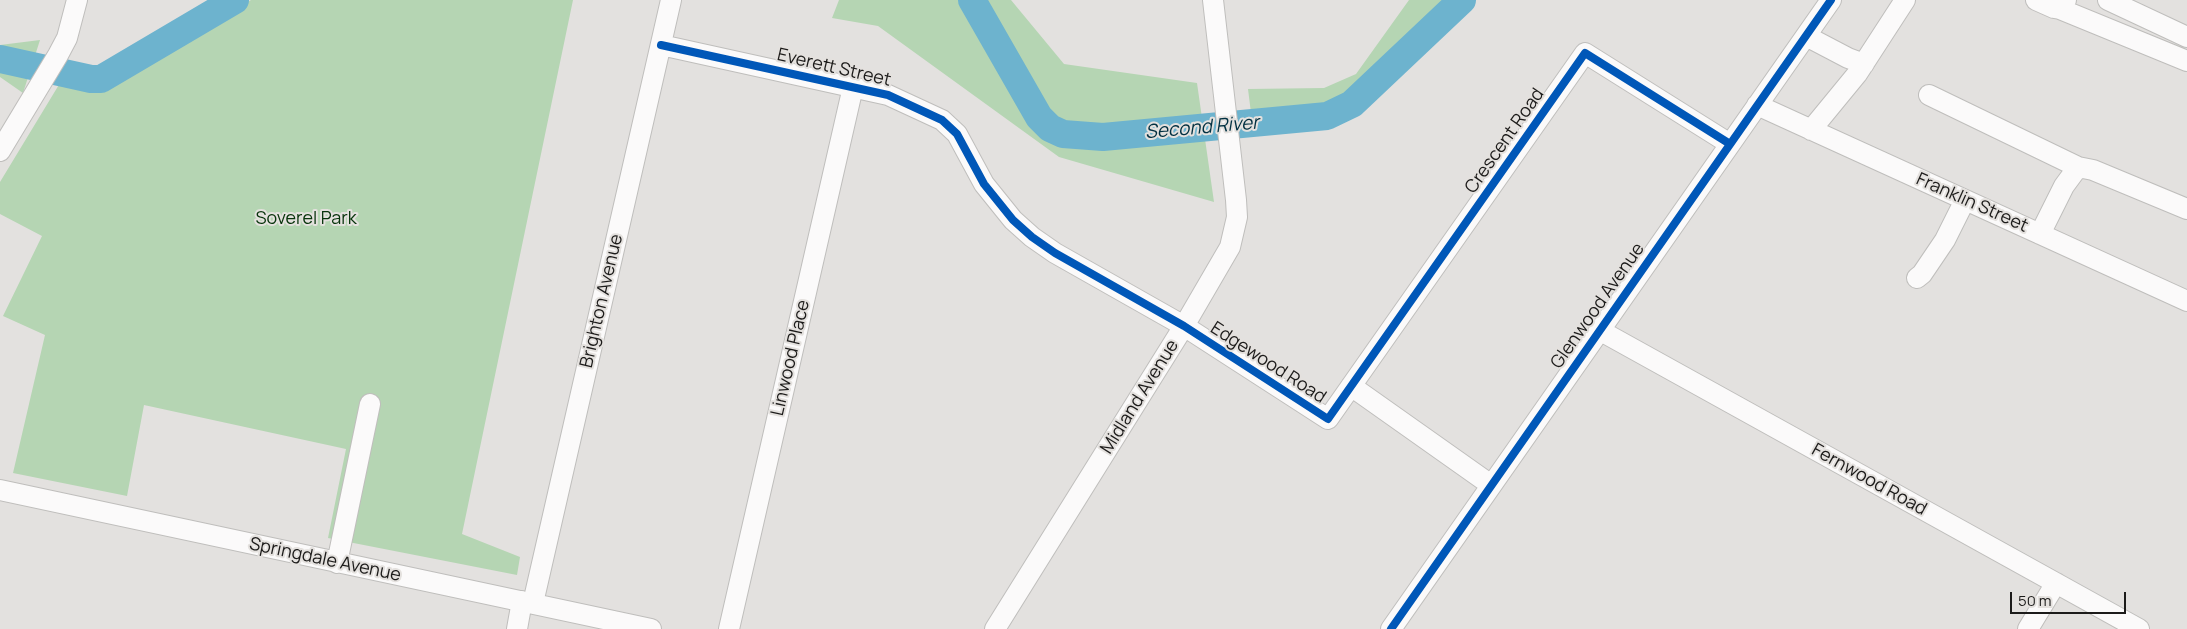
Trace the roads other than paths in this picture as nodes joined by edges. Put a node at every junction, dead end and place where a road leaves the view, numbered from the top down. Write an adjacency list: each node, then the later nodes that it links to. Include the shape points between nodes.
1 (77, 0): 19 (street, via 67,38)
2 (671, 0): 11 (street, Brighton Avenue)
3 (1213, 0): 26 (street, Midland Avenue, via 1237,209 1235,233)
4 (1831, 0): 9 (street, Glenwood Avenue)
5 (1905, 0): 13 (street)
6 (2036, 0): 8 (street, via 2054,8)
7 (2108, 0): 10 (street)
8 (2063, 4): 12 (street)
9 (1806, 36): 13 (street); 16 (street, Glenwood Avenue)
10 (2187, 37)
11 (661, 45): 14 (street, Everett Street); 34 (street, Brighton Avenue)
12 (2187, 61)
13 (1864, 64): 17 (street)
14 (853, 87): 26 (street, Everett Street, via 894,98 942,120 957,134 984,184 1013,220 1032,237); 37 (street, Linwood Place)
15 (1929, 95): 20 (street)
16 (1757, 106): 17 (street, Franklin Street); 18 (street, Glenwood Avenue)
17 (1811, 130): 21 (street, Franklin Street)
18 (1730, 144): 27 (street, Glenwood Avenue); 28 (street, Crescent Road, via 1585,53)
19 (0, 151)
20 (2078, 167): 22 (street); 23 (street, via 2064,186)
21 (1966, 200): 23 (street, Franklin Street); 24 (street, via 1945,240)
22 (2187, 208)
23 (2040, 234): 25 (street, Franklin Street)
24 (1917, 278)
25 (2187, 301)
26 (1184, 326): 28 (street, Edgewood Road, via 1328,419); 38 (street, Midland Avenue)
27 (1599, 330): 30 (street, Glenwood Avenue); 33 (street, Fernwood Road)
28 (1351, 386): 30 (street, Edgewood Road)
29 (370, 404): 32 (street)
30 (1491, 485): 39 (street, Glenwood Avenue)
31 (0, 490): 32 (street, Springdale Avenue)
32 (338, 563): 34 (street, Springdale Avenue)
33 (2056, 583): 40 (street); 41 (street, Fernwood Road)
34 (528, 602): 35 (street, Brighton Avenue); 36 (street, Springdale Avenue)
35 (516, 629)
36 (651, 629)
37 (729, 629)
38 (995, 629)
39 (1391, 629)
40 (2028, 629)
41 (2139, 629)

